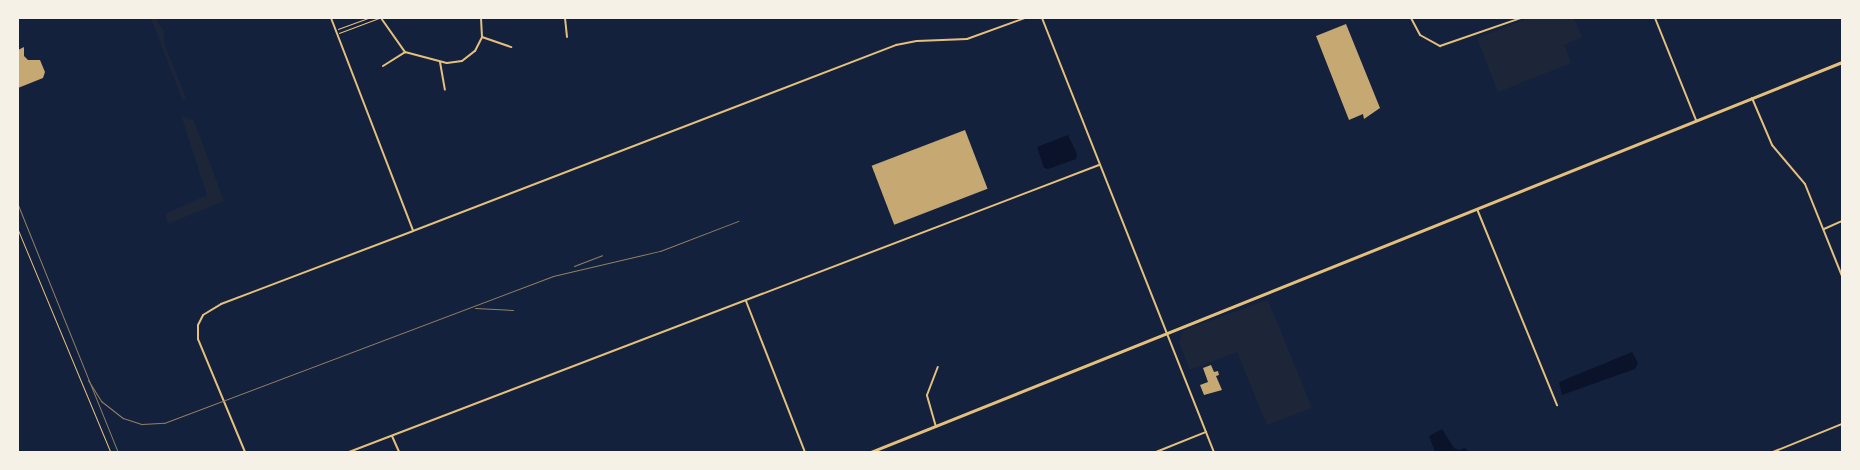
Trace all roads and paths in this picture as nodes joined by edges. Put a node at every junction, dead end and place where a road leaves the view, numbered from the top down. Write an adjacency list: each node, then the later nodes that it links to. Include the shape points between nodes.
1 (331, 18): 11 (street)
2 (369, 18): 11 (lane)
3 (380, 18): 12 (lane); 16 (street)
4 (481, 18): 13 (street)
5 (565, 18): 14 (street)
6 (1026, 18): 28 (street, via 967,39 896,45)
7 (1042, 18): 23 (street)
8 (1411, 18): 9 (street, via 1424,40 1440,46)
9 (1520, 18)
10 (1655, 18): 22 (street)
11 (336, 30): 12 (street)
12 (338, 33): 28 (street)
13 (482, 37): 15 (street); 17 (street, via 467,58 452,63)
14 (567, 38)
15 (511, 47)
16 (405, 52): 17 (street); 19 (street)
17 (440, 62): 20 (street)
18 (1842, 62): 21 (main road)
19 (384, 66)
20 (445, 90)
21 (1752, 98): 22 (main road); 27 (street, via 1772,145 1805,184)
22 (1696, 120): 24 (main road)
23 (1099, 165): 30 (street); 31 (street)
24 (1477, 209): 31 (main road); 33 (street)
25 (1842, 220): 27 (street)
26 (18, 229): 38 (path)
27 (1824, 229): 29 (street)
28 (413, 231): 39 (street, via 221,304 203,314 198,325 198,339)
29 (1842, 276)
30 (746, 301): 37 (street); 42 (street)
31 (1167, 333): 35 (main road); 36 (street)
32 (938, 367): 35 (street, via 927,395)
33 (1557, 406)
34 (1842, 424): 46 (street)
35 (936, 427): 43 (main road)
36 (1206, 432): 44 (street); 45 (street)
37 (392, 436): 40 (street); 41 (street)
38 (111, 452)
39 (244, 452)
40 (349, 452)
41 (398, 452)
42 (805, 452)
43 (871, 452)
44 (1156, 452)
45 (1214, 452)
46 (1773, 452)

